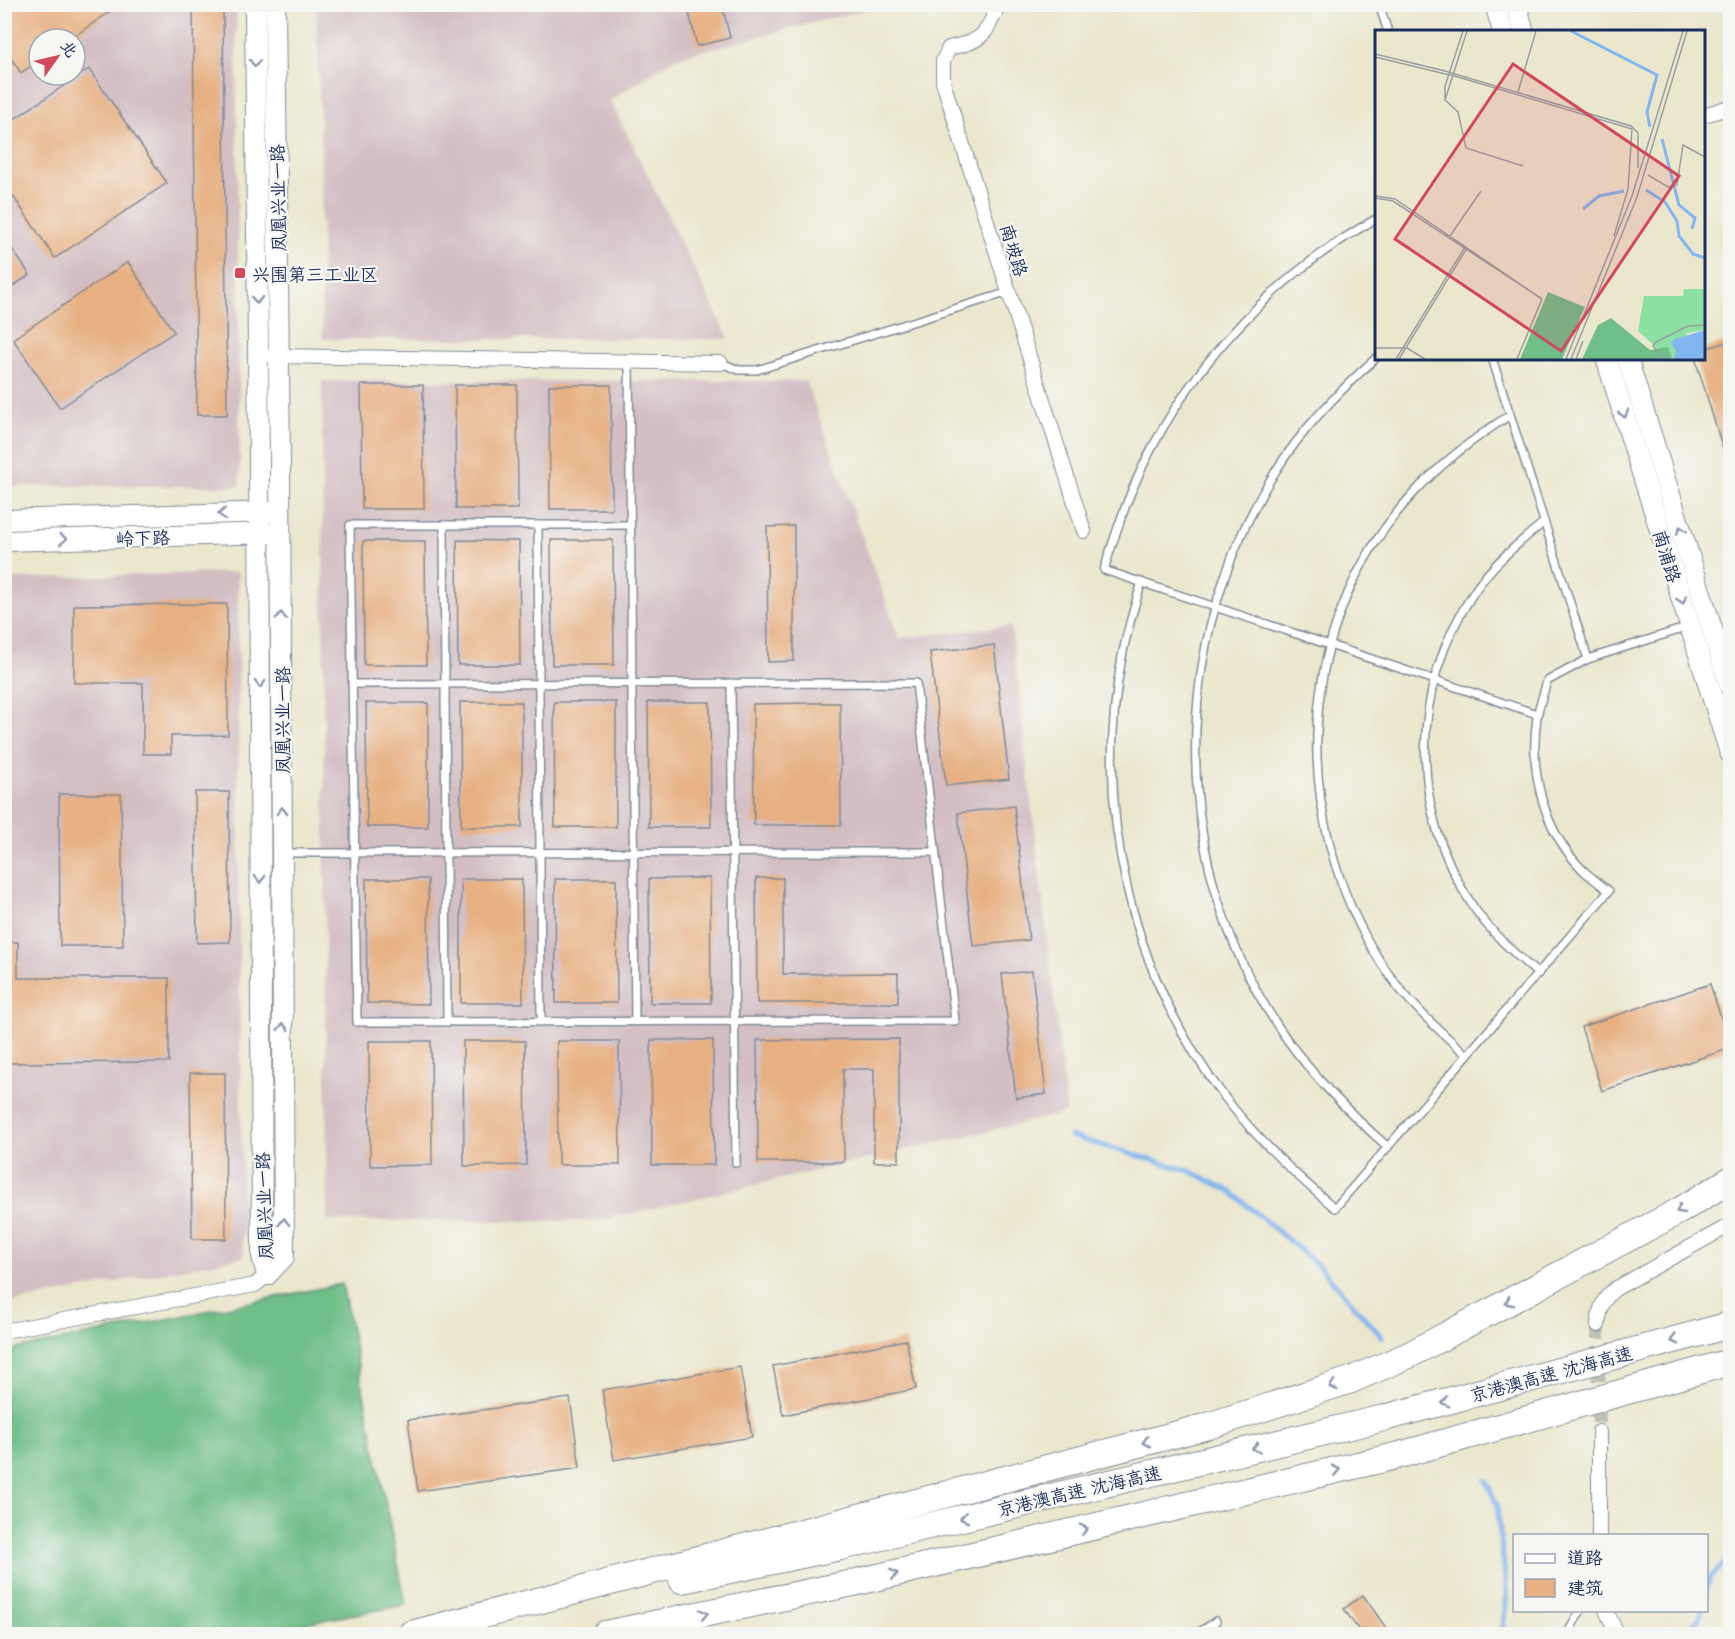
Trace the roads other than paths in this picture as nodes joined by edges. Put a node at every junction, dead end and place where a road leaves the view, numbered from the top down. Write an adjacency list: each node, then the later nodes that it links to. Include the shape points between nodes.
1 (255, 4): 14 (street, 凤凰兴业一路, one-way to 14)
2 (275, 4): 15 (street, 凤凰兴业一路)
3 (999, 4): 13 (street, 南坡路, via 986,33 974,42 949,48 943,62 943,82)
4 (1379, 4): 7 (lane)
5 (1495, 4): 8 (street)
6 (1516, 4): 9 (street)
7 (1387, 30)
8 (1502, 30)
9 (1523, 30)
10 (1731, 107): 11 (street)
11 (1705, 115)
12 (1375, 220): 34 (lane, via 1323,252 1256,308 1226,340 1174,410 1133,487 1104,570)
13 (1009, 292): 21 (lane, via 757,370 739,370); 30 (street, 南坡路)
14 (258, 356): 15 (street); 24 (street, 凤凰兴业一路)
15 (279, 356): 20 (street); 23 (street, 凤凰兴业一路)
16 (1375, 360): 35 (lane, via 1323,409 1278,468 1241,534)
17 (1493, 360): 22 (lane)
18 (1607, 360): 36 (street, 南浦路, one-way to 36)
19 (1628, 360): 45 (street, 南浦路, one-way to 19)
20 (628, 361): 21 (street); 29 (lane)
21 (721, 363)
22 (1510, 415): 26 (lane); 37 (lane, via 1441,465 1384,529 1344,604)
23 (280, 512): 24 (street, 岭下路); 31 (street, 凤凰兴业一路)
24 (259, 513): 25 (street, 岭下路, one-way to 25); 32 (street, 凤凰兴业一路)
25 (4, 520)
26 (1544, 522): 38 (lane); 39 (lane, via 1506,553 1474,591 1450,633)
27 (444, 525): 28 (lane); 42 (lane, via 350,525); 43 (lane)
28 (538, 525): 29 (lane); 44 (lane)
29 (630, 525): 40 (lane)
30 (1084, 531)
31 (281, 532): 32 (street, 岭下路); 50 (street, 凤凰兴业一路, one-way to 31)
32 (259, 533): 33 (street, 岭下路, one-way to 32); 65 (street, 凤凰兴业一路, one-way to 65, via 262,1256)
33 (4, 541)
34 (1142, 582): 35 (lane); 61 (lane, via 1126,638 1116,695 1114,802 1127,889 1165,999 1231,1106 1276,1157 1335,1208)
35 (1214, 606): 37 (lane); 61 (lane, via 1199,678 1194,753 1201,828 1219,902 1247,972 1285,1037 1332,1095)
36 (1691, 626): 38 (lane); 47 (street, 南浦路)
37 (1330, 645): 39 (lane); 60 (lane, via 1319,706 1316,769 1321,810 1343,891 1382,964 1414,1005)
38 (1588, 659): 46 (lane, via 1547,681)
39 (1433, 680): 46 (lane); 55 (lane, via 1425,726 1426,773 1437,831 1449,864 1473,906 1502,943)
40 (632, 683): 41 (lane); 44 (lane); 54 (lane)
41 (731, 683): 48 (lane); 49 (lane, via 916,683)
42 (352, 684): 43 (lane); 51 (lane)
43 (445, 684): 44 (lane); 52 (lane)
44 (539, 684): 53 (lane)
45 (1731, 686)
46 (1537, 714): 55 (lane, via 1533,748 1536,781 1546,814 1562,844 1583,870 1609,891)
47 (1731, 753)
48 (733, 852): 49 (lane); 54 (lane); 59 (lane)
49 (935, 852): 59 (lane, via 955,1021)
50 (282, 853): 51 (lane); 65 (street, 凤凰兴业一路, one-way to 50, via 284,1257)
51 (355, 853): 52 (lane); 56 (lane, via 357,1022)
52 (446, 853): 53 (lane); 56 (lane)
53 (540, 853): 54 (lane); 57 (lane)
54 (633, 853): 58 (lane)
55 (1538, 974): 60 (lane)
56 (447, 1022): 57 (lane)
57 (541, 1022): 58 (lane)
58 (635, 1022): 59 (lane)
59 (735, 1022): 62 (lane)
60 (1467, 1055): 61 (lane)
61 (1388, 1147)
62 (736, 1163)
63 (1731, 1180): 75 (highway, one-way to 75, via 1419,1350 1351,1380 1208,1426)
64 (1731, 1225): 66 (street, via 1606,1296)
65 (267, 1275): 68 (street, via 255,1285)
66 (1598, 1325)
67 (1731, 1325): 76 (highway, 京港澳高速 沈海高速, one-way to 76, via 1384,1418 851,1545)
68 (4, 1331)
69 (1731, 1362): 77 (highway, 京港澳高速 沈海高速, one-way to 69, via 853,1583 1396,1456)
70 (1599, 1432): 71 (street)
71 (1599, 1534)
72 (1580, 1612): 79 (lane)
73 (1606, 1612): 80 (street)
74 (1216, 1621): 78 (lane)
75 (411, 1635)
76 (423, 1635)
77 (605, 1635)
78 (1197, 1635)
79 (1567, 1635)
80 (1617, 1635)

